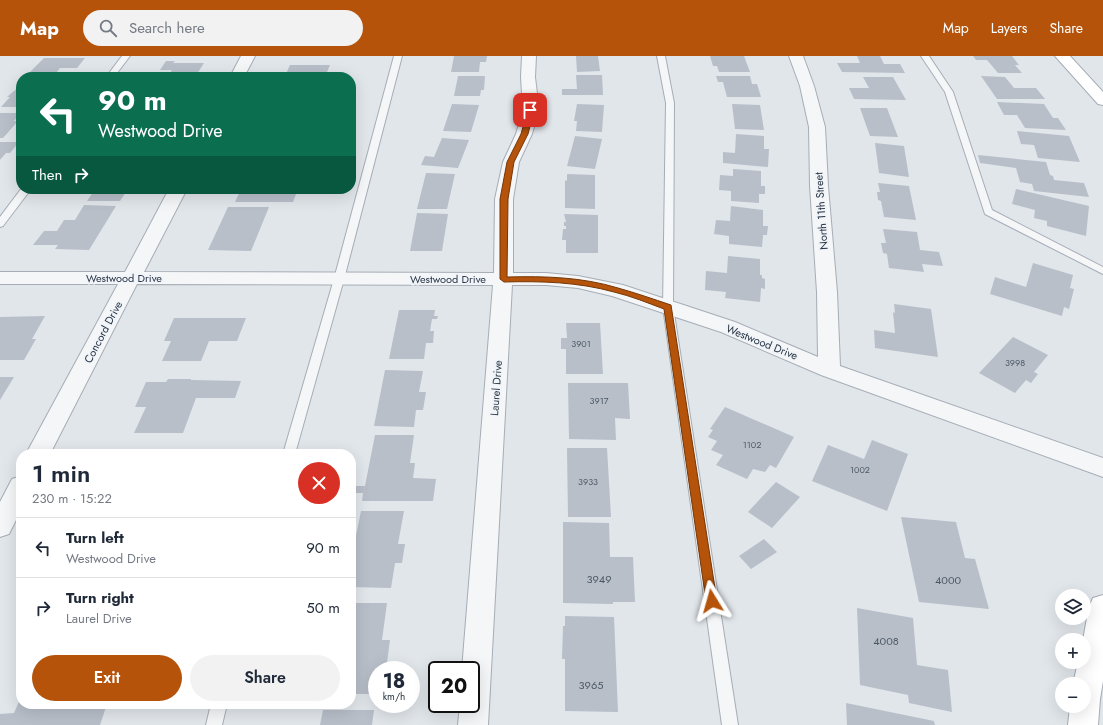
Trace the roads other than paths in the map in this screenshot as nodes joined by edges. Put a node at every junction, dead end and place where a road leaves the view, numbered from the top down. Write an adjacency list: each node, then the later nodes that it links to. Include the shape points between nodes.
1 (126, 56): 9 (lane)
2 (248, 56): 10 (street)
3 (398, 56): 18 (lane)
4 (529, 56): 19 (street, Laurel Drive, via 530,110 524,134 511,162 504,199)
5 (661, 56): 20 (lane, via 670,103)
6 (796, 56): 21 (street, North 11th Street, via 807,86 817,128)
7 (925, 56): 15 (lane, via 949,92 988,212)
8 (1062, 56): 11 (main road)
9 (114, 72)
10 (240, 72)
11 (1103, 102)
12 (22, 194): 14 (lane)
13 (175, 194): 17 (street, Concord Drive)
14 (0, 224)
15 (1103, 271)
16 (0, 278): 17 (street, Westwood Drive)
17 (131, 278): 18 (street, Westwood Drive); 22 (street, Concord Drive)
18 (339, 279): 19 (street, Westwood Drive); 23 (lane)
19 (504, 279): 20 (street, Westwood Drive, via 578,282 616,290); 30 (street, Laurel Drive)
20 (668, 307): 21 (street, Westwood Drive, via 728,327); 31 (lane)
21 (829, 370): 24 (street, Westwood Drive)
22 (41, 449)
23 (290, 449)
24 (1103, 468)
25 (16, 496): 26 (street)
26 (0, 526)
27 (1103, 607): 32 (main road, via 1085,699)
28 (218, 709): 29 (lane)
29 (214, 725)
30 (473, 725)
31 (730, 725)
32 (1083, 725)

